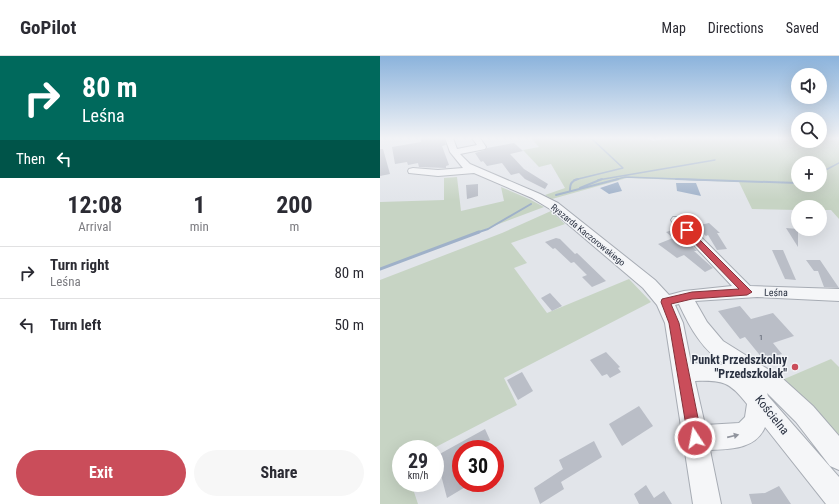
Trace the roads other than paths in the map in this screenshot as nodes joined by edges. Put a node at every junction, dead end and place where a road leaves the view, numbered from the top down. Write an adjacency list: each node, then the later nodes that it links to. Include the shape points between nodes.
1 (459, 159): 2 (street, Ryszarda Kaczorowskiego)
2 (474, 170): 3 (street, via 438,174); 7 (street, Ryszarda Kaczorowskiego, via 554,206 649,284)
3 (413, 171)
4 (677, 220): 5 (street)
5 (747, 292): 6 (street, Leśna, via 810,292); 7 (street, Leśna)
6 (839, 295)
7 (675, 299): 8 (street, via 674,323); 11 (street, via 711,342 764,377 814,426)
8 (683, 372): 9 (street, Kościelna, via 705,370 731,375 742,381); 10 (street)
9 (759, 400): 10 (street, one-way to 9, via 728,438 751,431 758,418); 12 (street, Kościelna)
10 (695, 438): 13 (street)
11 (839, 457)
12 (839, 498)
13 (707, 504)

